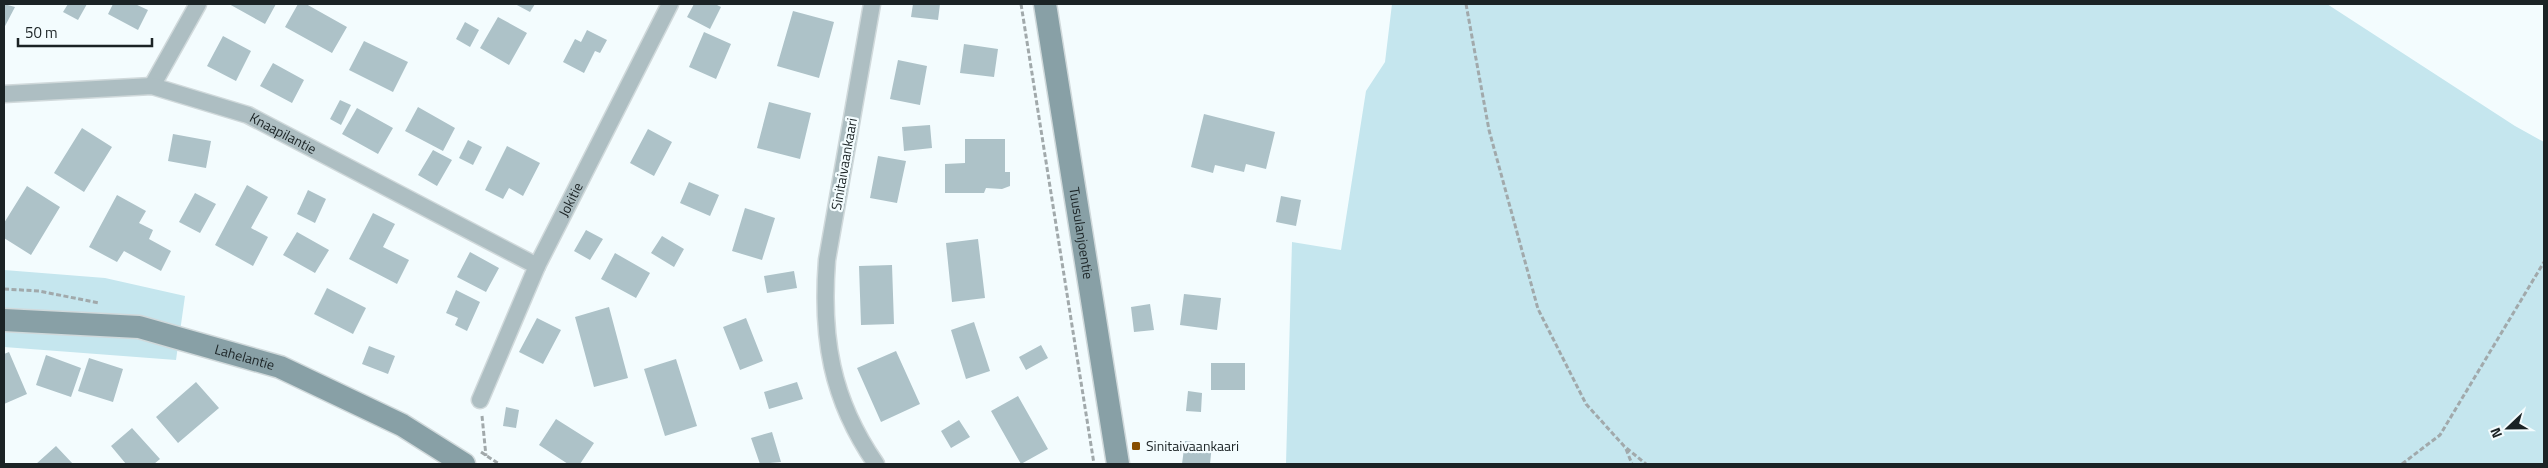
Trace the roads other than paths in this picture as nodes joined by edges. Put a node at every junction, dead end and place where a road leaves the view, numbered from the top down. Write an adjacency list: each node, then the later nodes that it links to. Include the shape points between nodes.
1 (198, 4): 5 (street)
2 (670, 4): 7 (street, Jokitie)
3 (872, 4): 11 (street, Sinitaivaankaari, via 827,260 824,303 828,350 841,396)
4 (1045, 4): 12 (main road, Tuusulanjoentie)
5 (152, 86): 6 (street, Knaapilantie); 7 (street, Knaapilantie, via 248,115)
6 (4, 94)
7 (537, 266): 9 (street, Jokitie)
8 (4, 320): 10 (main road, Lahelantie, via 139,327 271,364 402,425)
9 (480, 400)
10 (464, 464)
11 (876, 464)
12 (1118, 464)

